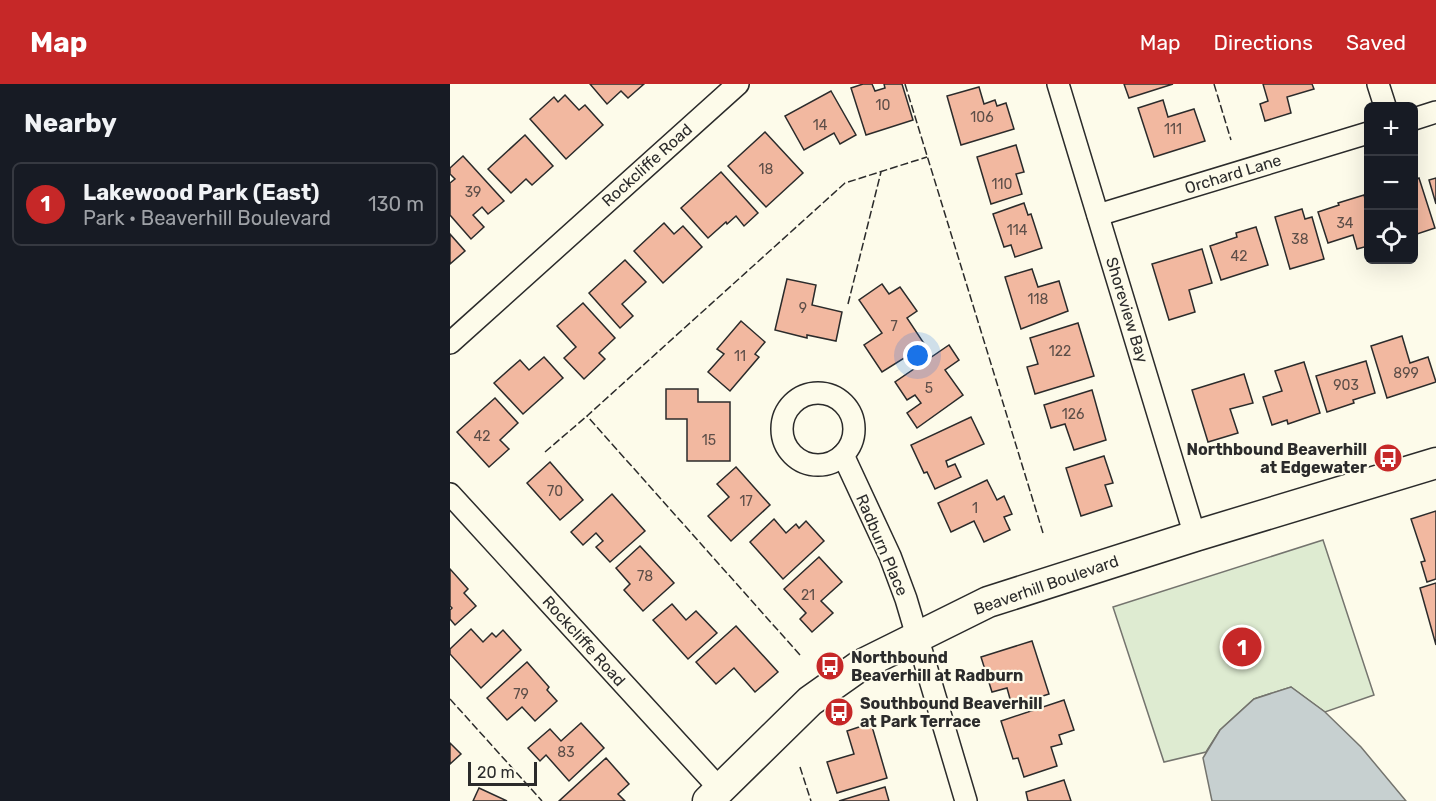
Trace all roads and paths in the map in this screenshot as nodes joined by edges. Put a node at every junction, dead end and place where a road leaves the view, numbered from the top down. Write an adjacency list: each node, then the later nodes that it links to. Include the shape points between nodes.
1 (738, 84): 9 (street, Rockcliffe Road)
2 (1058, 84): 8 (street, Shoreview Bay)
3 (1378, 84): 4 (street)
4 (1384, 102)
5 (1436, 112): 6 (street)
6 (1418, 117)
7 (1364, 134): 8 (street, Orchard Lane)
8 (1098, 215): 13 (street, Shoreview Bay)
9 (450, 343)
10 (843, 455): 14 (street, Radburn Place, via 890,556)
11 (1436, 463): 13 (street, Beaverhill Boulevard)
12 (450, 494): 15 (street, Rockcliffe Road)
13 (1195, 536): 14 (street, Beaverhill Boulevard, via 988,602)
14 (918, 636): 15 (street, Beaverhill Boulevard, via 861,665 810,700); 16 (street, Radburn Place)
15 (713, 795)
16 (966, 801)

